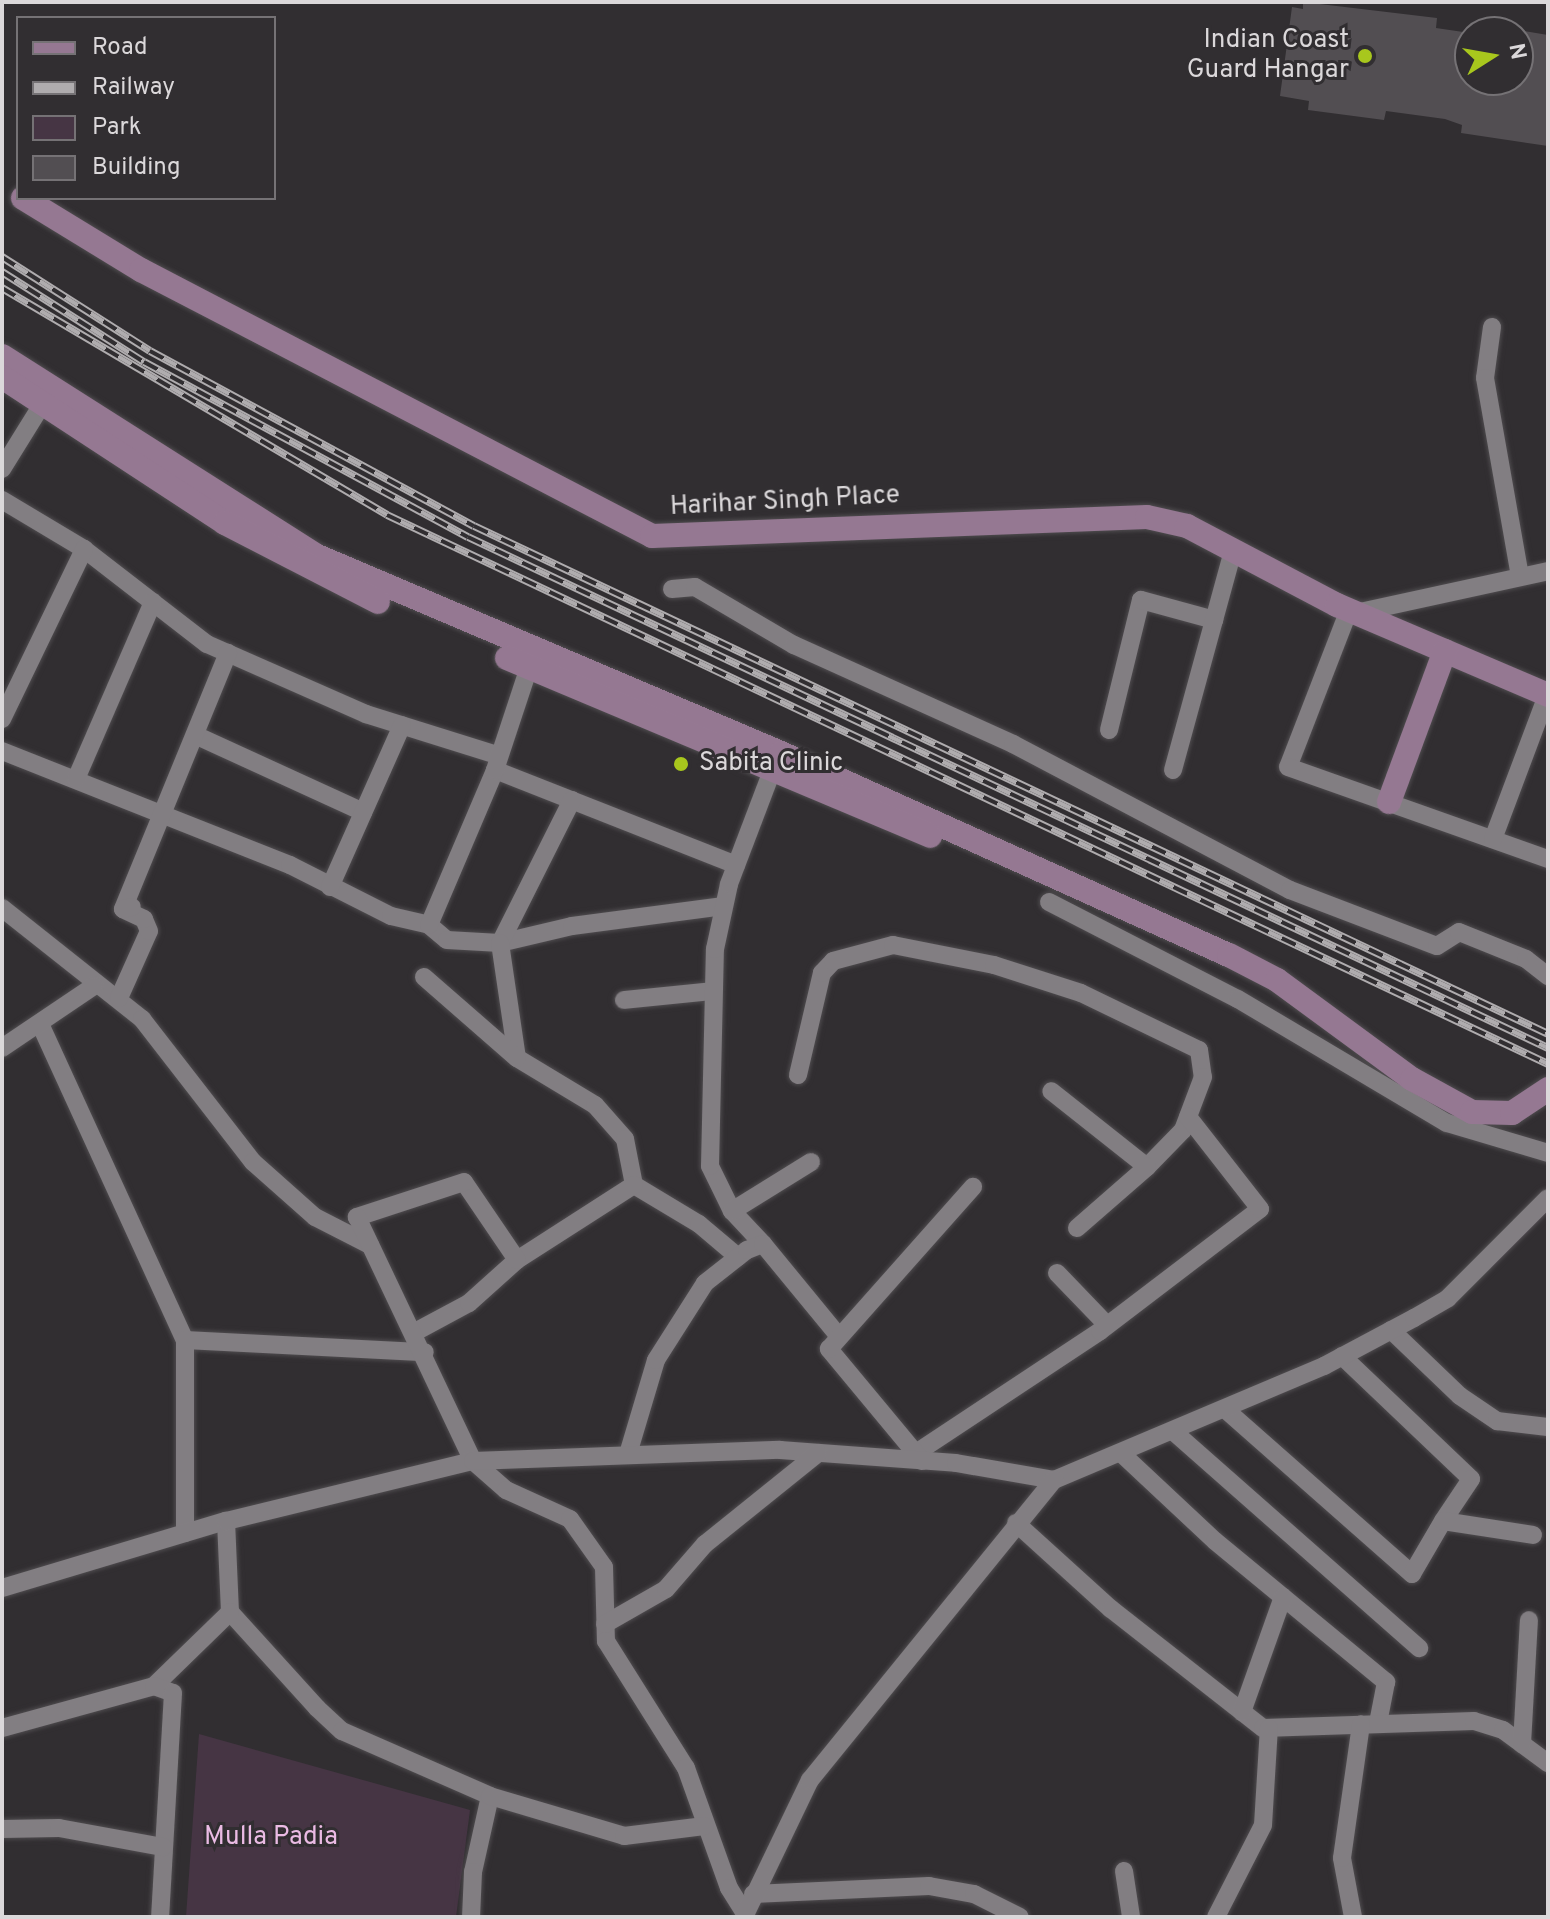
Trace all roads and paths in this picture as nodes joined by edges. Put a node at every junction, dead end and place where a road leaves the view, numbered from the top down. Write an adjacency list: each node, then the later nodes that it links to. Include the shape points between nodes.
1 (27, 200): 9 (street, Harihar Singh Place, via 141,270 652,536 1108,515 1187,526)
2 (1492, 327): 11 (street, via 1485,378)
3 (2, 356): 42 (street, via 315,555 1061,877)
4 (2, 377): 5 (street)
5 (43, 403): 6 (street); 18 (street, via 225,523 332,582)
6 (2, 469)
7 (2, 500): 8 (street)
8 (84, 549): 13 (street); 20 (street)
9 (1233, 550): 14 (street, Harihar Singh Place); 15 (street)
10 (1548, 571): 11 (street)
11 (1520, 577): 14 (street)
12 (672, 589): 43 (street, via 695,587 794,645 1013,744 1290,890 1437,946 1459,932 1526,959)
13 (153, 602): 17 (street); 28 (street)
14 (1352, 612): 16 (street, Harihar Singh Place); 30 (street, via 1288,767)
15 (1214, 620): 22 (street, via 1141,600); 26 (street)
16 (1445, 651): 19 (street, Harihar Singh Place); 30 (street)
17 (228, 653): 21 (street); 23 (street)
18 (529, 667): 25 (street); 27 (street)
19 (1548, 695): 33 (street)
20 (2, 719)
21 (402, 725): 25 (street); 31 (street)
22 (1109, 730)
23 (195, 735): 31 (street); 32 (street)
24 (2, 751): 28 (street)
25 (496, 762): 29 (street); 40 (street)
26 (1173, 770)
27 (772, 771): 35 (street); 42 (street)
28 (76, 779): 32 (street)
29 (572, 800): 35 (street); 41 (street)
30 (1389, 802): 33 (street)
31 (363, 812): 36 (street)
32 (163, 815): 36 (street); 47 (street, via 128,908 144,919 149,931)
33 (1493, 839): 34 (street)
34 (1548, 859)
35 (736, 865): 38 (street)
36 (330, 887): 40 (street, via 391,916)
37 (1049, 902): 56 (street, via 1238,999 1447,1123)
38 (724, 906): 41 (street, via 572,926); 46 (street)
39 (2, 908): 45 (street)
40 (429, 925): 41 (street, via 447,940)
41 (500, 943): 51 (street)
42 (1229, 955): 53 (street, via 1277,980 1412,1079 1472,1112 1512,1113)
43 (1548, 976)
44 (424, 977): 51 (street)
45 (94, 986): 47 (street); 49 (street)
46 (713, 991): 48 (street); 62 (street, via 710,1166)
47 (119, 998): 65 (street, via 142,1019 253,1162 315,1217)
48 (624, 1000)
49 (41, 1026): 50 (street); 73 (street)
50 (2, 1048)
51 (517, 1058): 59 (street, via 595,1105 625,1139)
52 (798, 1075): 55 (street, via 822,973 833,961 893,945 994,965 1081,993 1199,1050 1203,1077)
53 (1548, 1089)
54 (1051, 1091): 58 (street)
55 (1188, 1117): 58 (street); 69 (street, via 1260,1209)
56 (1548, 1153)
57 (811, 1162): 62 (street)
58 (1147, 1167): 63 (street)
59 (634, 1185): 66 (street, via 699,1224); 67 (street)
60 (973, 1187): 72 (street)
61 (1548, 1198): 70 (street, via 1448,1298)
62 (732, 1211): 64 (street)
63 (1077, 1228)
64 (763, 1244): 66 (street); 72 (street)
65 (370, 1245): 67 (street, via 357,1217 364,1210 464,1182); 71 (street)
66 (738, 1257): 80 (street, via 705,1283 656,1360)
67 (517, 1260): 71 (street, via 469,1303)
68 (1057, 1273): 69 (street)
69 (1107, 1325): 82 (street)
70 (1391, 1330): 75 (street); 77 (street, via 1460,1396 1497,1421)
71 (415, 1332): 74 (street)
72 (837, 1334): 82 (street, via 829,1349)
73 (185, 1340): 74 (street); 88 (street)
74 (425, 1352): 83 (street)
75 (1342, 1356): 76 (street); 86 (street, via 1471,1479)
76 (1226, 1410): 78 (street); 86 (street, via 1412,1574)
77 (1548, 1427)
78 (1174, 1432): 81 (street); 95 (street)
79 (818, 1453): 80 (street); 82 (street); 94 (street, via 705,1544 666,1589)
80 (628, 1454): 83 (street)
81 (1122, 1454): 84 (street); 91 (street)
82 (919, 1457): 84 (street)
83 (473, 1461): 85 (street); 94 (street, via 506,1490 570,1519 589,1540 604,1567)
84 (1054, 1480): 87 (street)
85 (226, 1521): 88 (street); 92 (street)
86 (1443, 1521): 89 (street)
87 (1016, 1523): 97 (street); 108 (street, via 810,1780)
88 (185, 1533): 90 (street)
89 (1533, 1535)
90 (2, 1588)
91 (1283, 1597): 97 (street); 98 (street, via 1386,1682)
92 (230, 1612): 96 (street); 103 (street, via 342,1731)
93 (1529, 1620): 101 (street)
94 (605, 1624): 104 (street, via 616,1666 686,1768)
95 (1419, 1648)
96 (154, 1686): 99 (street); 106 (street, via 168,1687 175,1706)
97 (1242, 1712): 100 (street)
98 (1370, 1724): 100 (street); 101 (street, via 1474,1721); 115 (street, via 1342,1858)
99 (2, 1728)
100 (1269, 1728): 114 (street, via 1263,1825)
101 (1522, 1744): 102 (street)
102 (1548, 1763)
103 (490, 1796): 104 (street, via 624,1836); 111 (street, via 473,1872)
104 (704, 1826): 109 (street)
105 (2, 1829): 106 (street, via 59,1828)
106 (163, 1847): 110 (street)
107 (1124, 1871): 113 (street)
108 (753, 1894): 109 (street); 112 (street, via 929,1886 974,1894)
109 (744, 1914)
110 (160, 1917)
111 (471, 1917)
112 (1020, 1917)
113 (1131, 1917)
114 (1216, 1917)
115 (1353, 1917)

